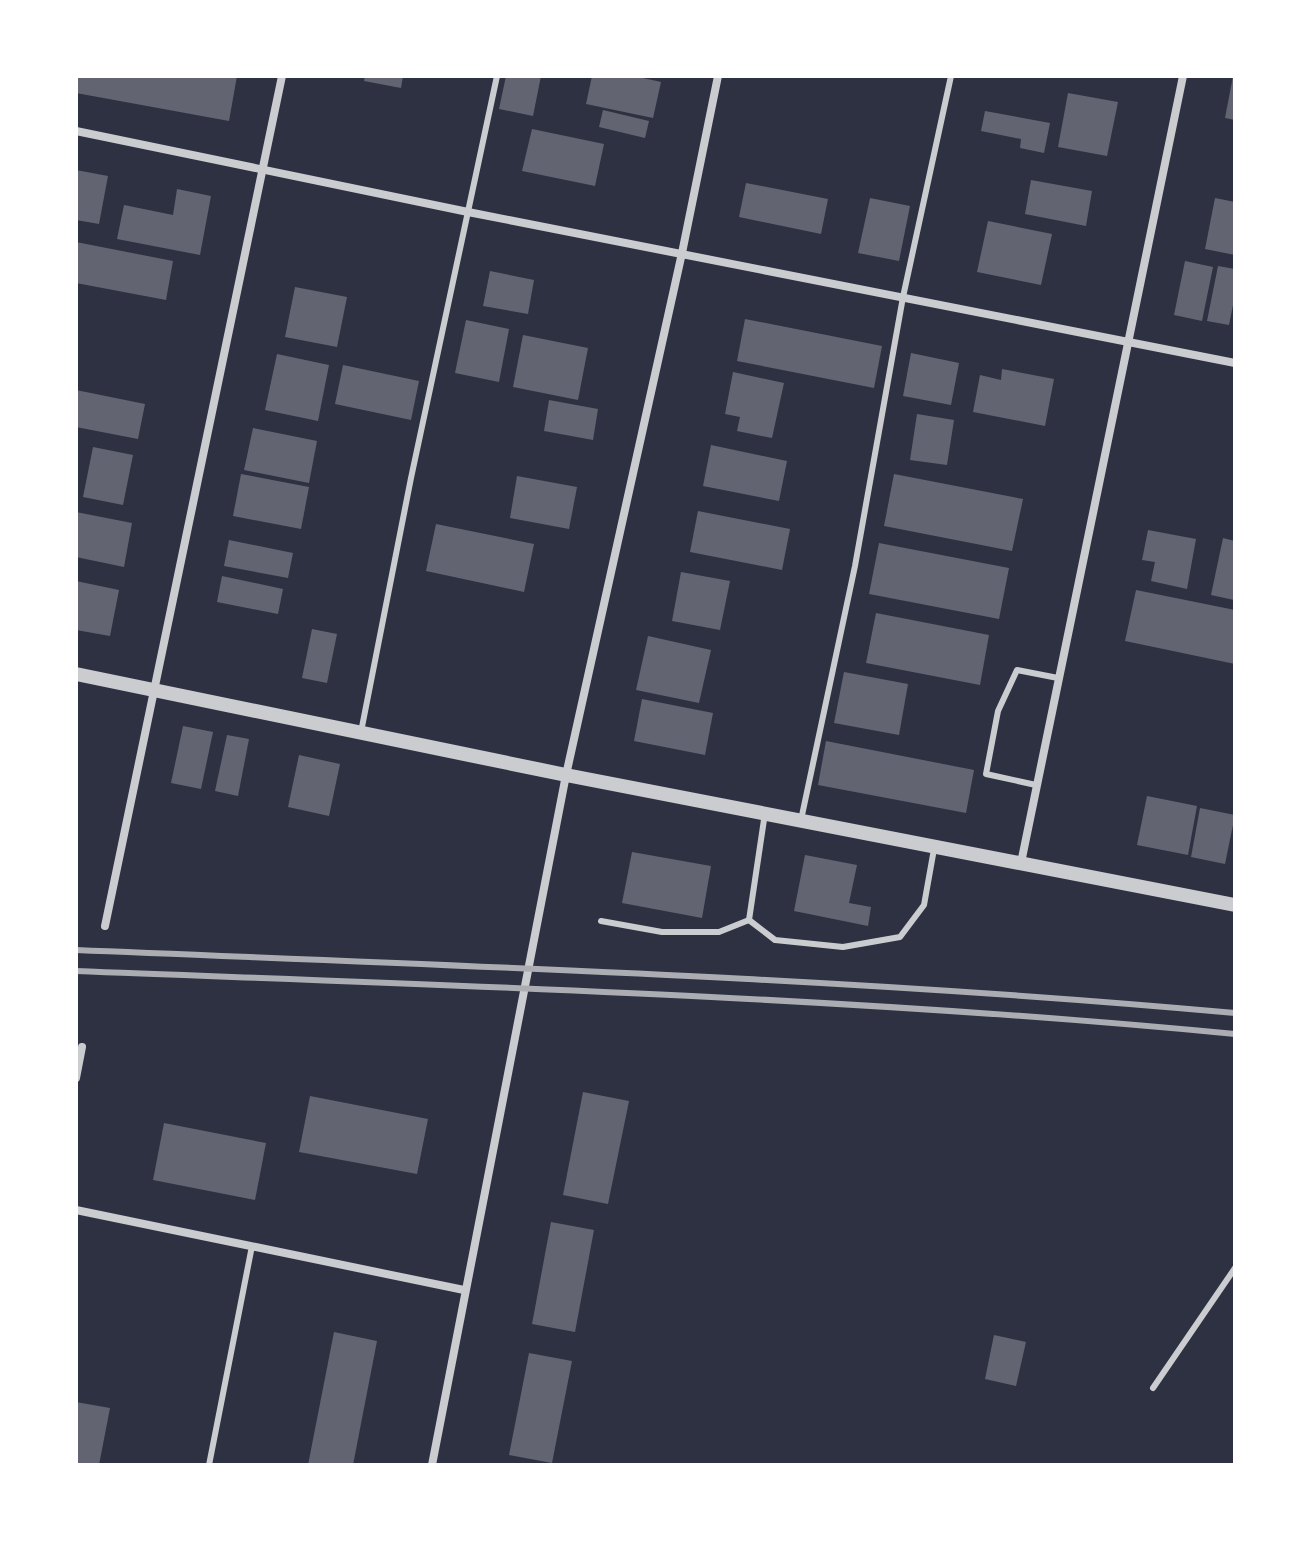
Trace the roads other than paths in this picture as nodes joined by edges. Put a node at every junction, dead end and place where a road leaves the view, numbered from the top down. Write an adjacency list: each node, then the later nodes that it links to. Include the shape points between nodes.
1 (282, 76): 7 (street)
2 (497, 76): 8 (lane)
3 (718, 76): 9 (street)
4 (951, 76): 10 (lane)
5 (1183, 76): 11 (street)
6 (76, 131): 7 (street)
7 (262, 169): 8 (street); 15 (street)
8 (468, 212): 9 (street); 16 (lane)
9 (682, 253): 10 (street); 17 (street)
10 (903, 297): 11 (street); 20 (lane, via 855,566)
11 (1128, 342): 12 (street); 14 (street)
12 (1235, 363)
13 (76, 674): 15 (street)
14 (1058, 678): 18 (street); 18 (lane, via 1017,670 998,711 986,774)
15 (155, 691): 16 (street); 26 (street)
16 (361, 732): 17 (street)
17 (566, 775): 19 (street); 32 (street)
18 (1036, 785): 22 (street)
19 (765, 813): 20 (street); 24 (lane)
20 (801, 820): 21 (street)
21 (935, 846): 22 (street); 24 (lane, via 924,905 900,937 843,947 775,940)
22 (1021, 863): 23 (street)
23 (1234, 902)
24 (749, 920): 25 (lane, via 719,932 662,932)
25 (601, 921)
26 (105, 926)
27 (82, 1047): 28 (street)
28 (76, 1078)
29 (76, 1210): 30 (street)
30 (252, 1246): 32 (street); 34 (lane)
31 (1235, 1268): 33 (lane)
32 (464, 1290): 35 (street)
33 (1153, 1388)
34 (209, 1465)
35 (432, 1465)

